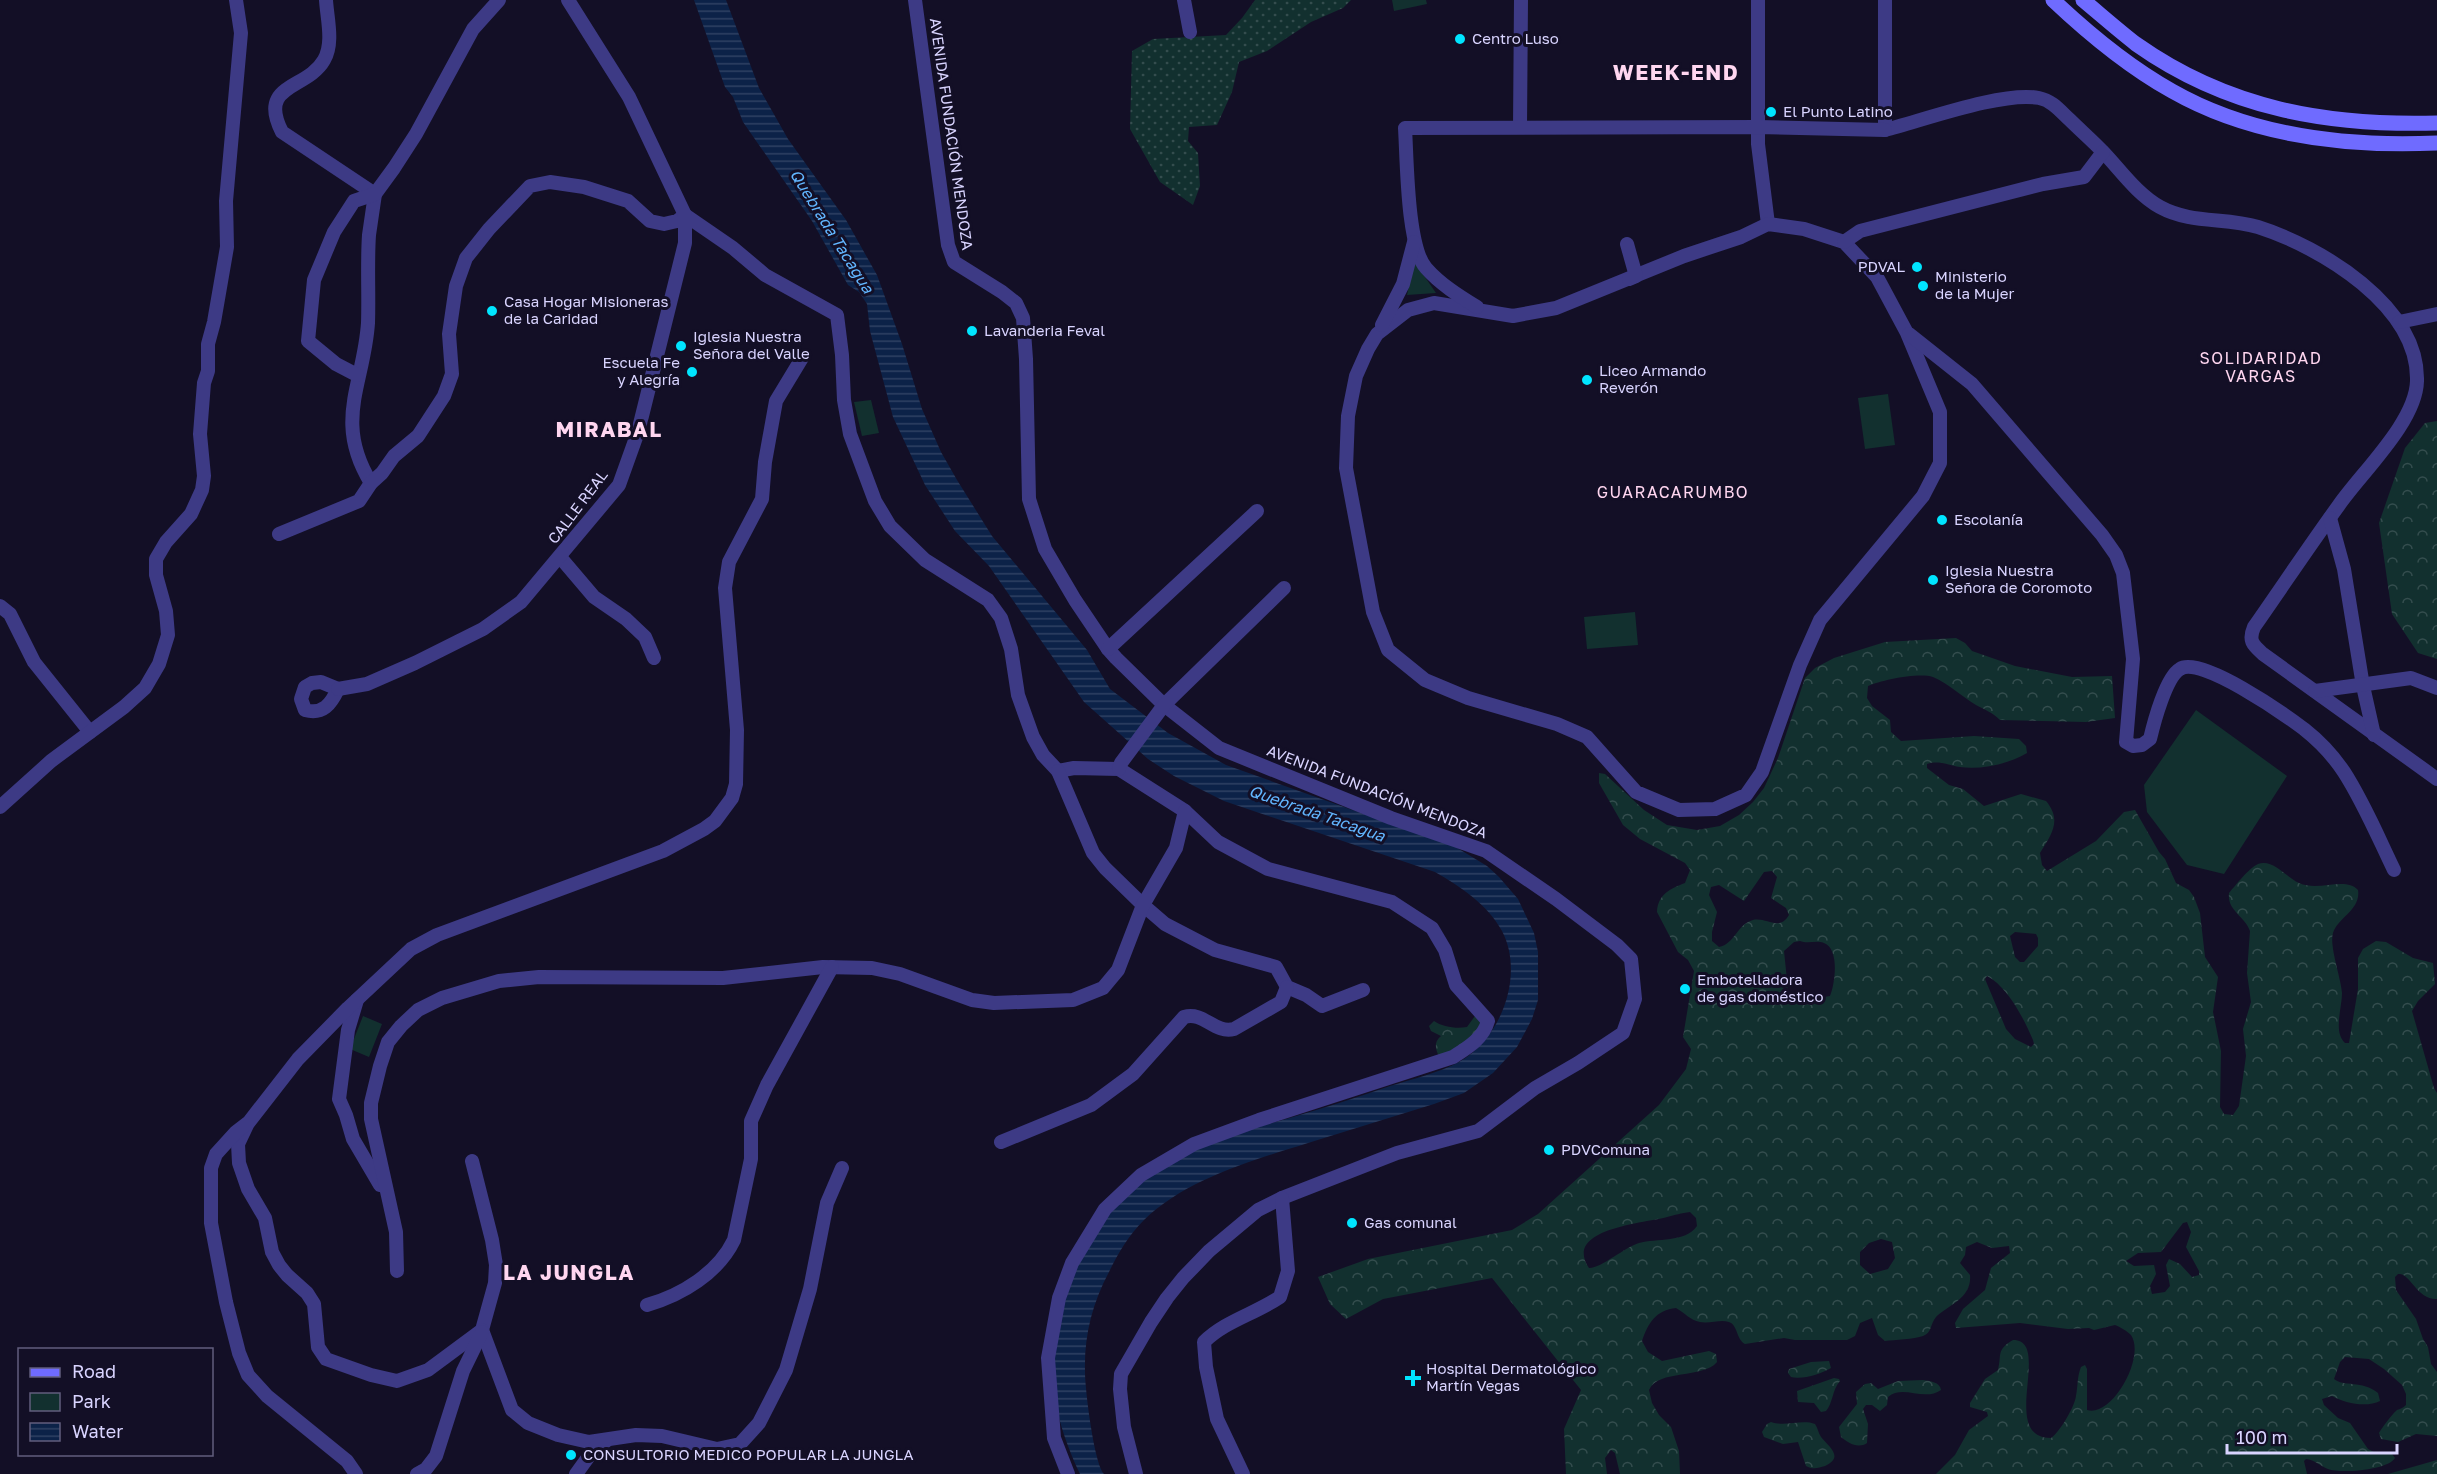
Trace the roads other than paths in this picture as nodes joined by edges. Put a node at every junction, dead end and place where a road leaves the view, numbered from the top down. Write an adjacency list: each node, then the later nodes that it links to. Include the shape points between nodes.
1 (236, 0): 47 (street, via 241,33 226,201 227,247 208,344 200,434 202,490 191,514 156,559 168,635 159,664 145,688)
2 (326, 0): 19 (street, via 329,30 325,59 317,69 282,91 274,117 282,132)
3 (499, 0): 19 (street, via 473,29 416,134)
4 (568, 0): 20 (street, CALLE REAL, via 629,97)
5 (915, 0): 40 (street, AVENIDA FUNDACIÓN MENDOZA, via 948,245 954,262 1016,303 1023,318 1029,499 1045,549)
6 (1184, 0): 12 (street)
7 (1521, 0): 14 (street)
8 (1758, 0): 15 (street)
9 (1885, 0): 16 (street)
10 (2053, 0): 17 (main road, via 2141,72 2222,113 2329,140)
11 (2083, 0): 13 (main road, via 2157,57 2248,102 2346,120)
12 (1190, 32)
13 (2437, 123)
14 (1520, 128): 15 (street); 22 (street, via 1405,128)
15 (1758, 128): 16 (street); 21 (street)
16 (1885, 130): 18 (street, via 2012,96 2036,98 2050,101)
17 (2437, 143)
18 (2103, 152): 23 (street, via 2084,177 1860,231); 28 (street, via 2158,206 2182,216 2258,227 2326,257 2350,273)
19 (375, 194): 32 (street, via 369,235 366,348); 32 (street, via 354,201 334,232 314,280 309,318 308,341)
20 (685, 215): 33 (street, via 664,224 650,221 628,201 584,187 550,182 530,186 466,258 456,286 449,334 452,374 444,396 418,436); 37 (street, CALLE REAL, via 686,243 634,443 619,485); 50 (street, via 765,275 837,315 850,434 875,501 890,526 925,560 988,600 1001,618 1011,649 1018,695 1033,737)
21 (1768, 224): 23 (street, via 1804,229); 25 (street)
22 (1414, 242): 26 (street, via 1425,267 1450,290); 30 (street, via 1403,284)
23 (1844, 242): 29 (street, via 1877,277)
24 (1627, 244): 25 (street)
25 (1636, 276): 26 (street, via 1556,308 1513,316)
26 (1480, 309): 30 (street, via 1425,305 1408,310)
27 (2437, 314): 28 (street)
28 (2399, 322): 35 (street, via 2416,357 2418,382 2411,408)
29 (1907, 333): 30 (street, via 1940,412 1940,462 1923,496 1820,620 1762,771 1746,795 1715,809 1679,810 1636,792 1587,737 1557,723 1468,698 1425,680 1388,650 1373,612 1346,468 1348,416 1356,376); 54 (street, via 1972,384 2116,555 2123,573 2133,659 2126,742 2142,745 2150,739 2172,674 2182,667 2198,667 2234,683 2305,730 2327,752 2344,772)
30 (1377, 334)
31 (802, 358): 59 (street, via 776,401 762,500 729,562 725,588 737,752 736,784 723,811 704,829 663,851 437,935 411,949)
32 (357, 375): 33 (street, via 352,405 355,446)
33 (371, 483): 36 (street, via 359,501)
34 (1257, 511): 40 (street)
35 (2330, 518): 42 (street, via 2344,569); 45 (street, via 2250,636 2251,644)
36 (279, 534)
37 (561, 557): 41 (street, via 594,597 645,637); 44 (street, CALLE REAL, via 521,602 483,629 367,684)
38 (1284, 588): 46 (street)
39 (0, 606): 47 (street, via 10,614 34,662)
40 (1108, 649): 46 (street, AVENIDA FUNDACIÓN MENDOZA)
41 (654, 658)
42 (2362, 686): 43 (street, via 2411,678); 45 (street); 48 (street)
43 (2437, 688)
44 (338, 689)
45 (2315, 691): 48 (street)
46 (1164, 705): 49 (street); 65 (street, AVENIDA FUNDACIÓN MENDOZA, via 1219,748 1391,818 1485,851 1588,922 1631,959 1635,999 1623,1033 1606,1045 1535,1088 1478,1131 1397,1153)
47 (90, 732): 52 (street)
48 (2374, 735): 51 (street)
49 (1120, 766): 50 (street); 53 (street)
50 (1058, 771): 55 (street, via 1093,853)
51 (2437, 779)
52 (0, 807)
53 (1185, 811): 55 (street, via 1176,849); 73 (street, via 1218,842 1268,869 1392,902 1432,928 1445,950 1456,985 1488,1021 1482,1034 1453,1057 1194,1144 1141,1175 1105,1209 1072,1263 1059,1298 1048,1359 1054,1438)
54 (2394, 870)
55 (1143, 905): 56 (street, via 1118,970 1102,988 1073,1000 972,1000 900,974 872,968); 57 (street, via 1166,924 1215,950 1276,967)
56 (832, 967): 64 (street, via 723,978 509,980 476,986 418,1010 388,1042 371,1103 370,1119); 67 (street, via 751,1121 751,1159 729,1251 699,1280)
57 (1287, 987): 58 (street, via 1322,1006); 61 (street, via 1281,1002 1234,1029 1213,1025 1200,1016 1184,1017 1132,1074 1091,1105)
58 (1363, 990)
59 (358, 998): 60 (street, via 298,1059); 64 (street, via 348,1030 339,1099 353,1139)
60 (249, 1122): 68 (street, via 238,1144 248,1189 265,1218 279,1265 314,1304 315,1334 326,1359 397,1381 428,1370); 70 (street, via 216,1154 209,1192 211,1223 239,1353 248,1375 267,1396 346,1461)
61 (1001, 1142)
62 (472, 1161): 68 (street, via 496,1265)
63 (842, 1168): 69 (street, via 827,1203 810,1289 786,1370 754,1429 740,1444 717,1449 662,1436)
64 (386, 1196): 66 (street, via 396,1232)
65 (1282, 1198): 74 (street, AVENIDA FUNDACIÓN MENDOZA, via 1258,1210 1183,1278 1151,1322 1121,1374 1124,1427); 75 (street, via 1288,1271 1280,1297 1228,1324 1204,1342 1217,1419)
66 (397, 1271)
67 (647, 1305)
68 (482, 1330): 69 (street, via 512,1410 519,1417 558,1435 589,1442); 71 (street, via 463,1371 436,1456)
69 (608, 1440): 72 (street, via 597,1445)
70 (356, 1474)
71 (417, 1474)
72 (576, 1474)
73 (1068, 1474)
74 (1136, 1474)
75 (1243, 1474)

